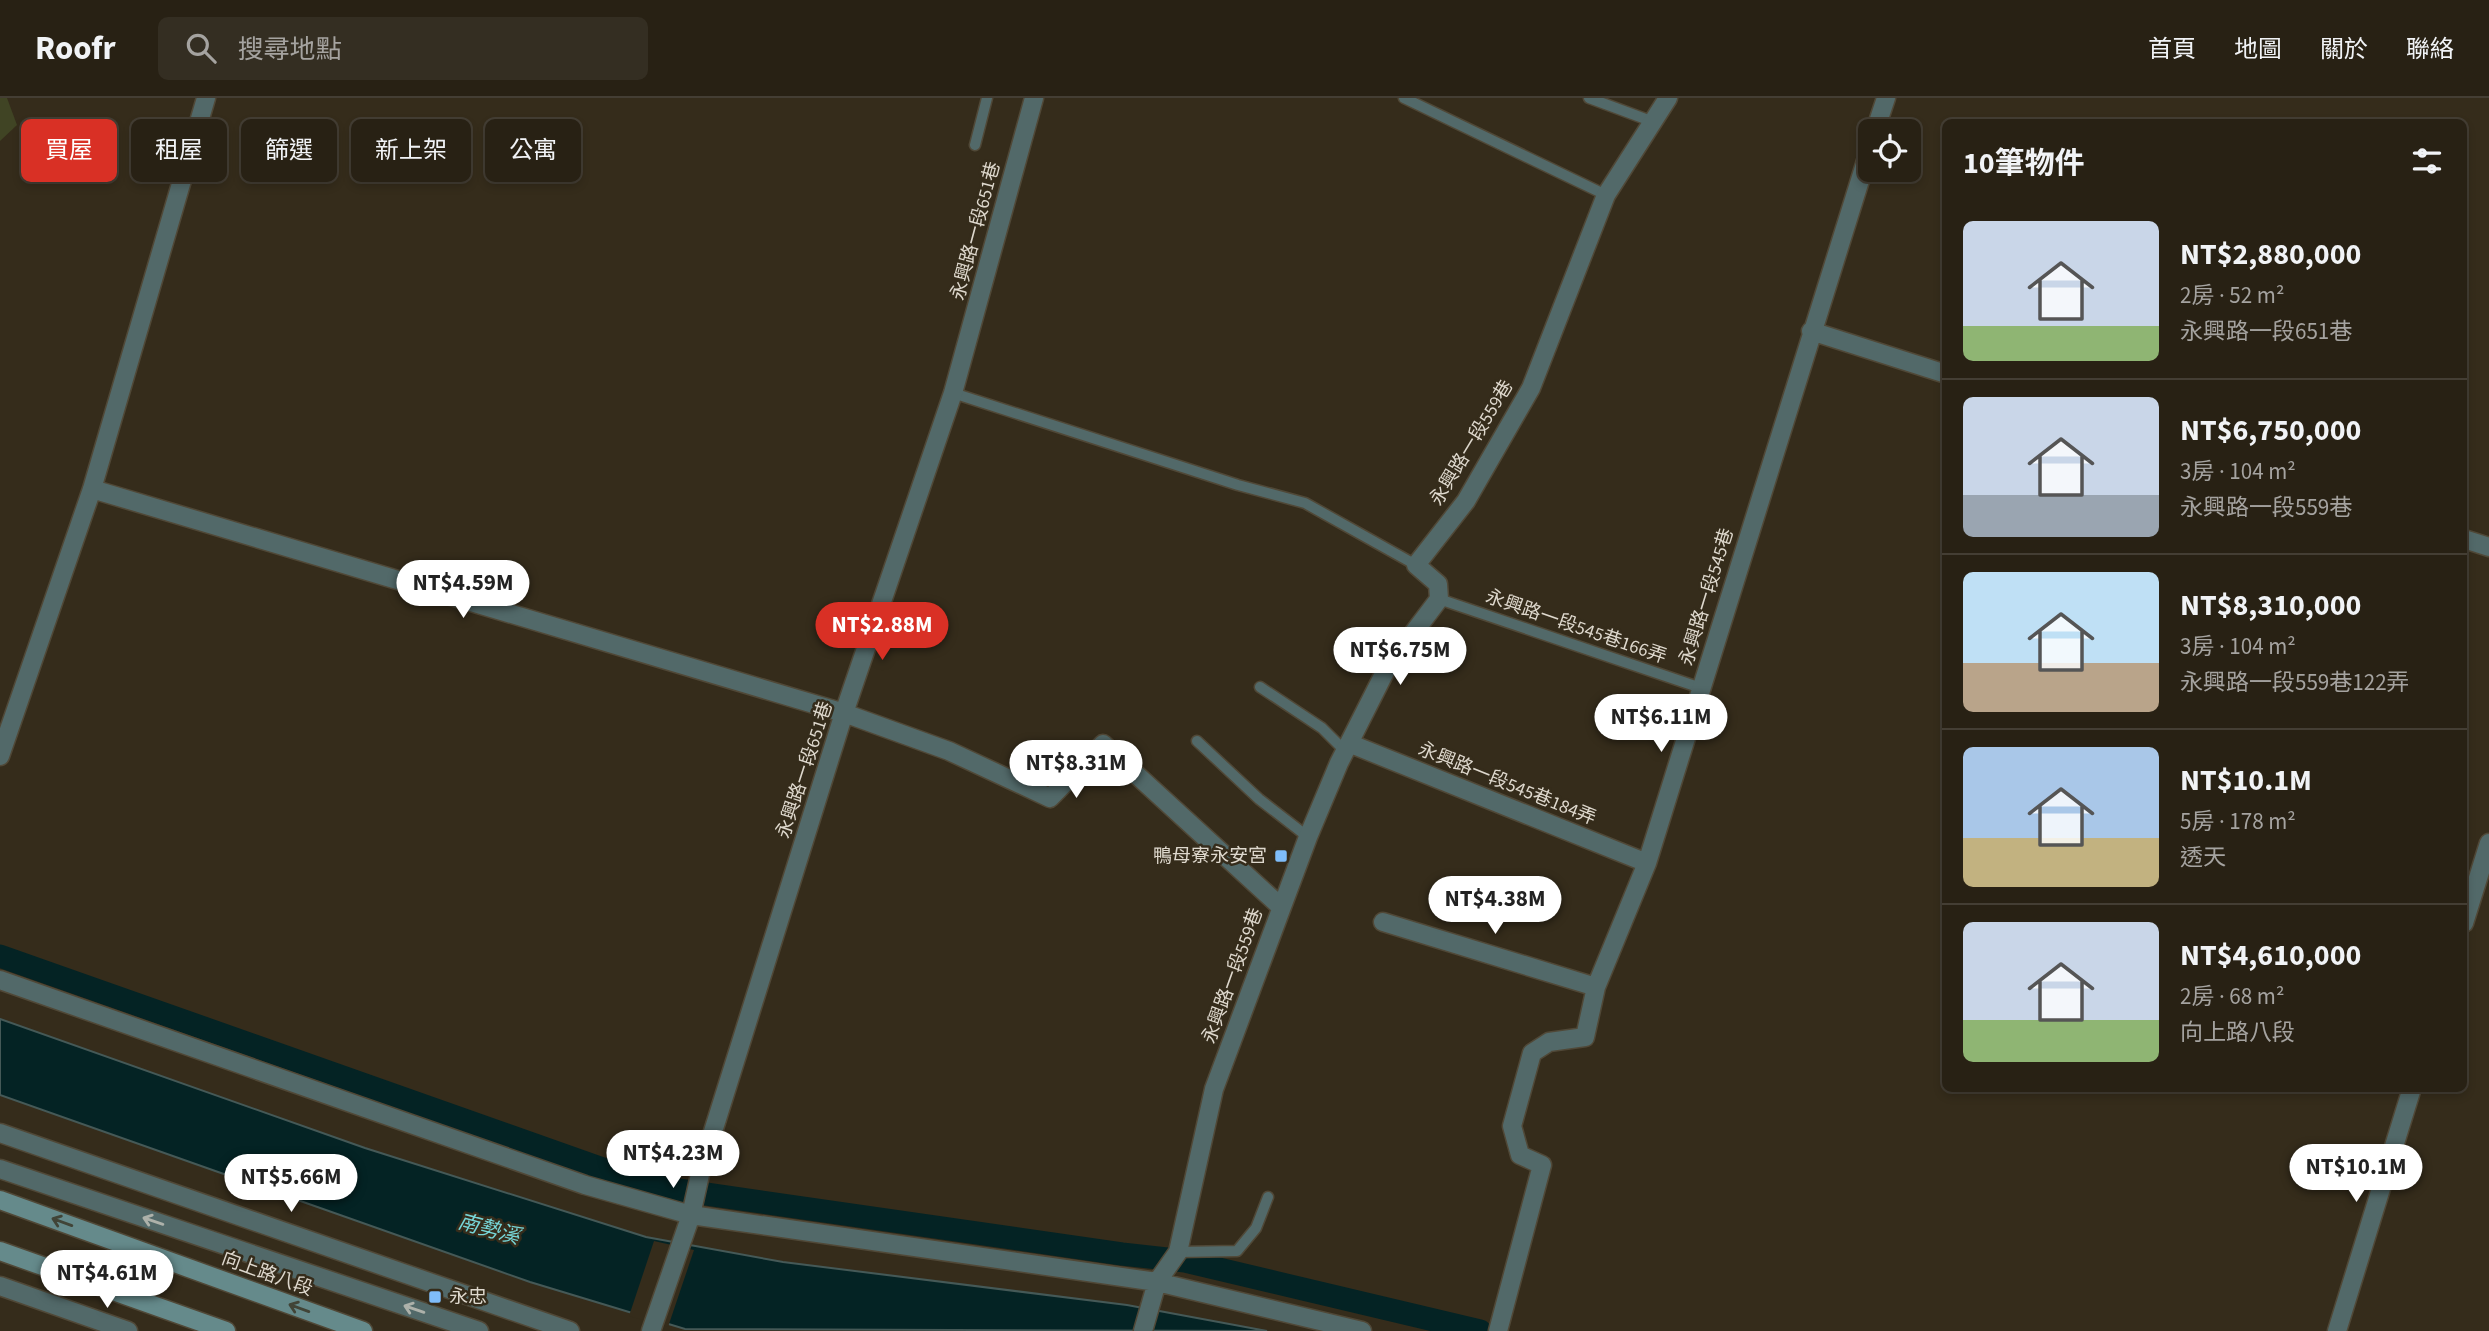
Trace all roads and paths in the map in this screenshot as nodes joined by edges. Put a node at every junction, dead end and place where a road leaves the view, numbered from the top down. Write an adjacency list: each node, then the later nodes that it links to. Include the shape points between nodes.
1 (206, 98): 16 (street)
2 (987, 98): 10 (lane)
3 (1034, 98): 15 (street, 永興路一段651巷)
4 (1404, 98): 12 (lane)
5 (1589, 98): 9 (lane)
6 (1668, 98): 9 (street, 永興路一段559巷)
7 (1886, 98): 8 (street)
8 (1879, 119)
9 (1651, 121): 12 (street, 永興路一段559巷)
10 (975, 145)
11 (1859, 182): 13 (street, 永興路一段545巷)
12 (1606, 195): 19 (street, 永興路一段559巷, via 1531,388 1466,501)
13 (1811, 331): 14 (street); 22 (street, 永興路一段545巷)
14 (1942, 373)
15 (953, 393): 19 (lane, via 1305,503); 23 (street, 永興路一段651巷)
16 (93, 489): 23 (street); 26 (street)
17 (2467, 540): 18 (street)
18 (2489, 547)
19 (1416, 565): 20 (street, via 1438,584)
20 (1439, 599): 22 (lane, 永興路一段545巷166弄); 25 (street, 永興路一段559巷, via 1388,668)
21 (1260, 687): 25 (lane)
22 (1701, 688): 29 (street, 永興路一段545巷)
23 (844, 713): 30 (street, via 949,751 1050,798 1103,744); 40 (street, 永興路一段651巷)
24 (1197, 741): 27 (lane)
25 (1348, 748): 27 (street, 永興路一段559巷); 29 (street, 永興路一段545巷184弄)
26 (0, 756)
27 (1308, 837): 30 (street, 永興路一段559巷)
28 (2489, 843): 31 (street)
29 (1647, 863): 34 (street, 永興路一段545巷)
30 (1280, 906): 42 (street, 永興路一段559巷, via 1214,1089)
31 (2467, 913)
32 (1383, 922): 34 (street)
33 (0, 980): 40 (street, via 584,1185)
34 (1595, 987): 53 (street, 永興路一段545巷, via 1585,1037 1549,1042 1532,1053 1512,1126 1520,1155 1542,1165)
35 (2411, 1092): 54 (street)
36 (0, 1133): 49 (street)
37 (0, 1169): 48 (street, one-way to 37)
38 (1268, 1197): 42 (lane, via 1256,1228 1237,1251)
39 (0, 1200): 47 (main road, 向上路八段, one-way to 39)
40 (691, 1215): 43 (street); 50 (street, 永興路一段651巷)
41 (0, 1251): 46 (main road)
42 (1178, 1252): 43 (street, 永興路一段559巷)
43 (1157, 1282): 51 (street, 永興路一段559巷); 52 (street)
44 (0, 1286): 45 (street)
45 (128, 1331)
46 (226, 1331)
47 (363, 1331)
48 (479, 1331)
49 (570, 1331)
50 (651, 1331)
51 (1143, 1331)
52 (1362, 1331)
53 (1498, 1331)
54 (2337, 1331)

